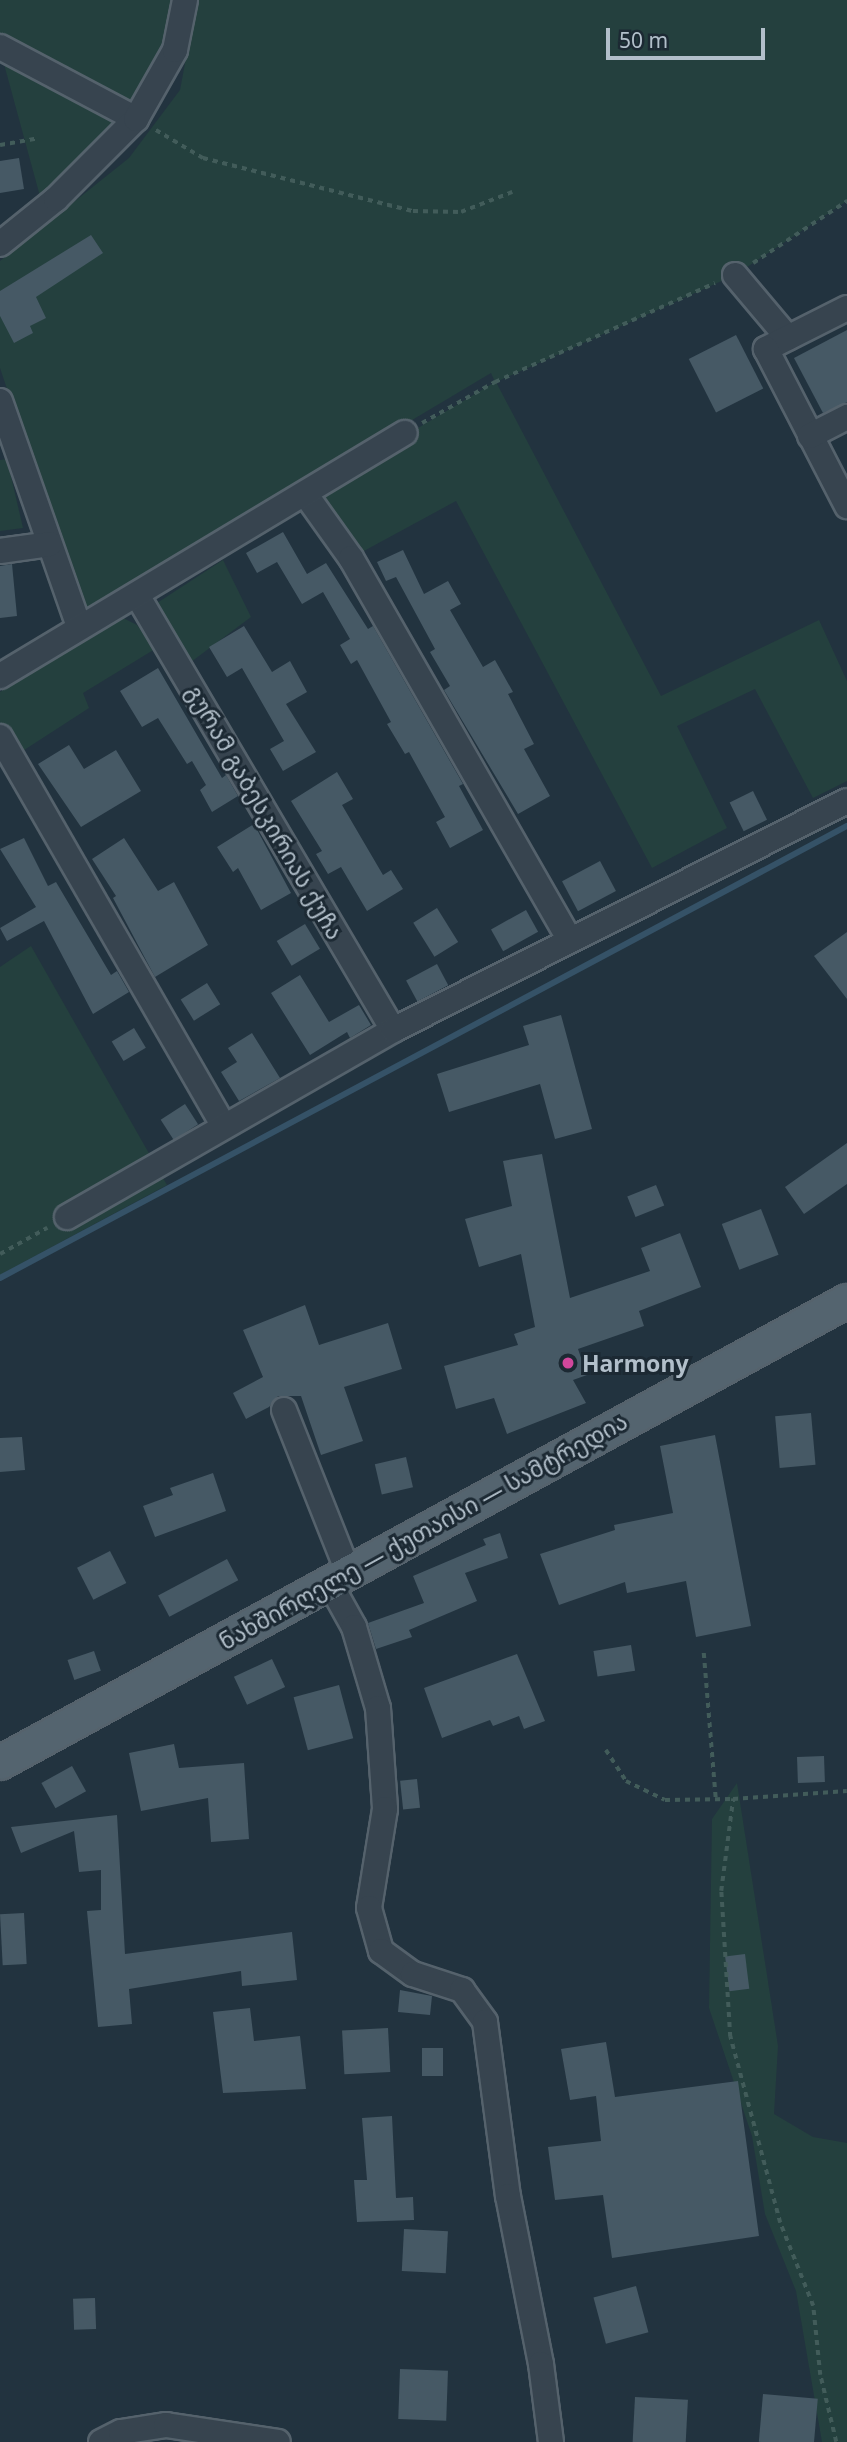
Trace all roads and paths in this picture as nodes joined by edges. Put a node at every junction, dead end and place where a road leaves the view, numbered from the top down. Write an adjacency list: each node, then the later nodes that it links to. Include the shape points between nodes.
1 (185, 0): 3 (street, via 175,50)
2 (0, 47): 3 (street)
3 (136, 119): 6 (path, via 202,158 413,211 461,212); 8 (street, via 56,199)
4 (35, 139): 5 (path)
5 (0, 145)
6 (512, 192)
7 (847, 201): 9 (path)
8 (0, 244)
9 (735, 275): 11 (street); 14 (path, via 495,382)
10 (847, 307): 11 (street)
11 (788, 338): 15 (street, via 766,349)
12 (0, 401): 16 (street)
13 (847, 417): 15 (street)
14 (405, 433): 17 (street)
15 (810, 436): 18 (street)
16 (8, 449): 19 (street)
17 (306, 495): 21 (street); 26 (street, via 351,558)
18 (847, 506)
19 (50, 544): 20 (street); 22 (street)
20 (0, 551)
21 (137, 595): 22 (street); 27 (street, გურამ გაბესკირიას ქუჩა)
22 (79, 627): 23 (street)
23 (0, 676)
24 (0, 737): 28 (street)
25 (847, 801): 26 (street)
26 (570, 940): 27 (street)
27 (393, 1030): 28 (street)
28 (223, 1125): 29 (street)
29 (67, 1217): 30 (path)
30 (0, 1254)
31 (847, 1301): 33 (main road, ნახშირღელე — ქუთაისი — სამტრედია)
32 (284, 1410): 33 (street)
33 (339, 1577): 36 (main road, ნახშირღელე — ქუთაისი — სამტრედია); 42 (street, via 378,1708 385,1809 369,1908 381,1951 413,1974 462,1990 485,2022 508,2196)
34 (704, 1653): 38 (path)
35 (606, 1750): 38 (path, via 626,1781 665,1800)
36 (0, 1763)
37 (847, 1791): 39 (path)
38 (716, 1799): 39 (path)
39 (733, 1799): 43 (path, via 721,1891 727,2023 780,2223 813,2306 820,2375)
40 (101, 2442): 41 (street, via 121,2432 166,2425)
41 (278, 2442)
42 (551, 2442)
43 (836, 2442)

